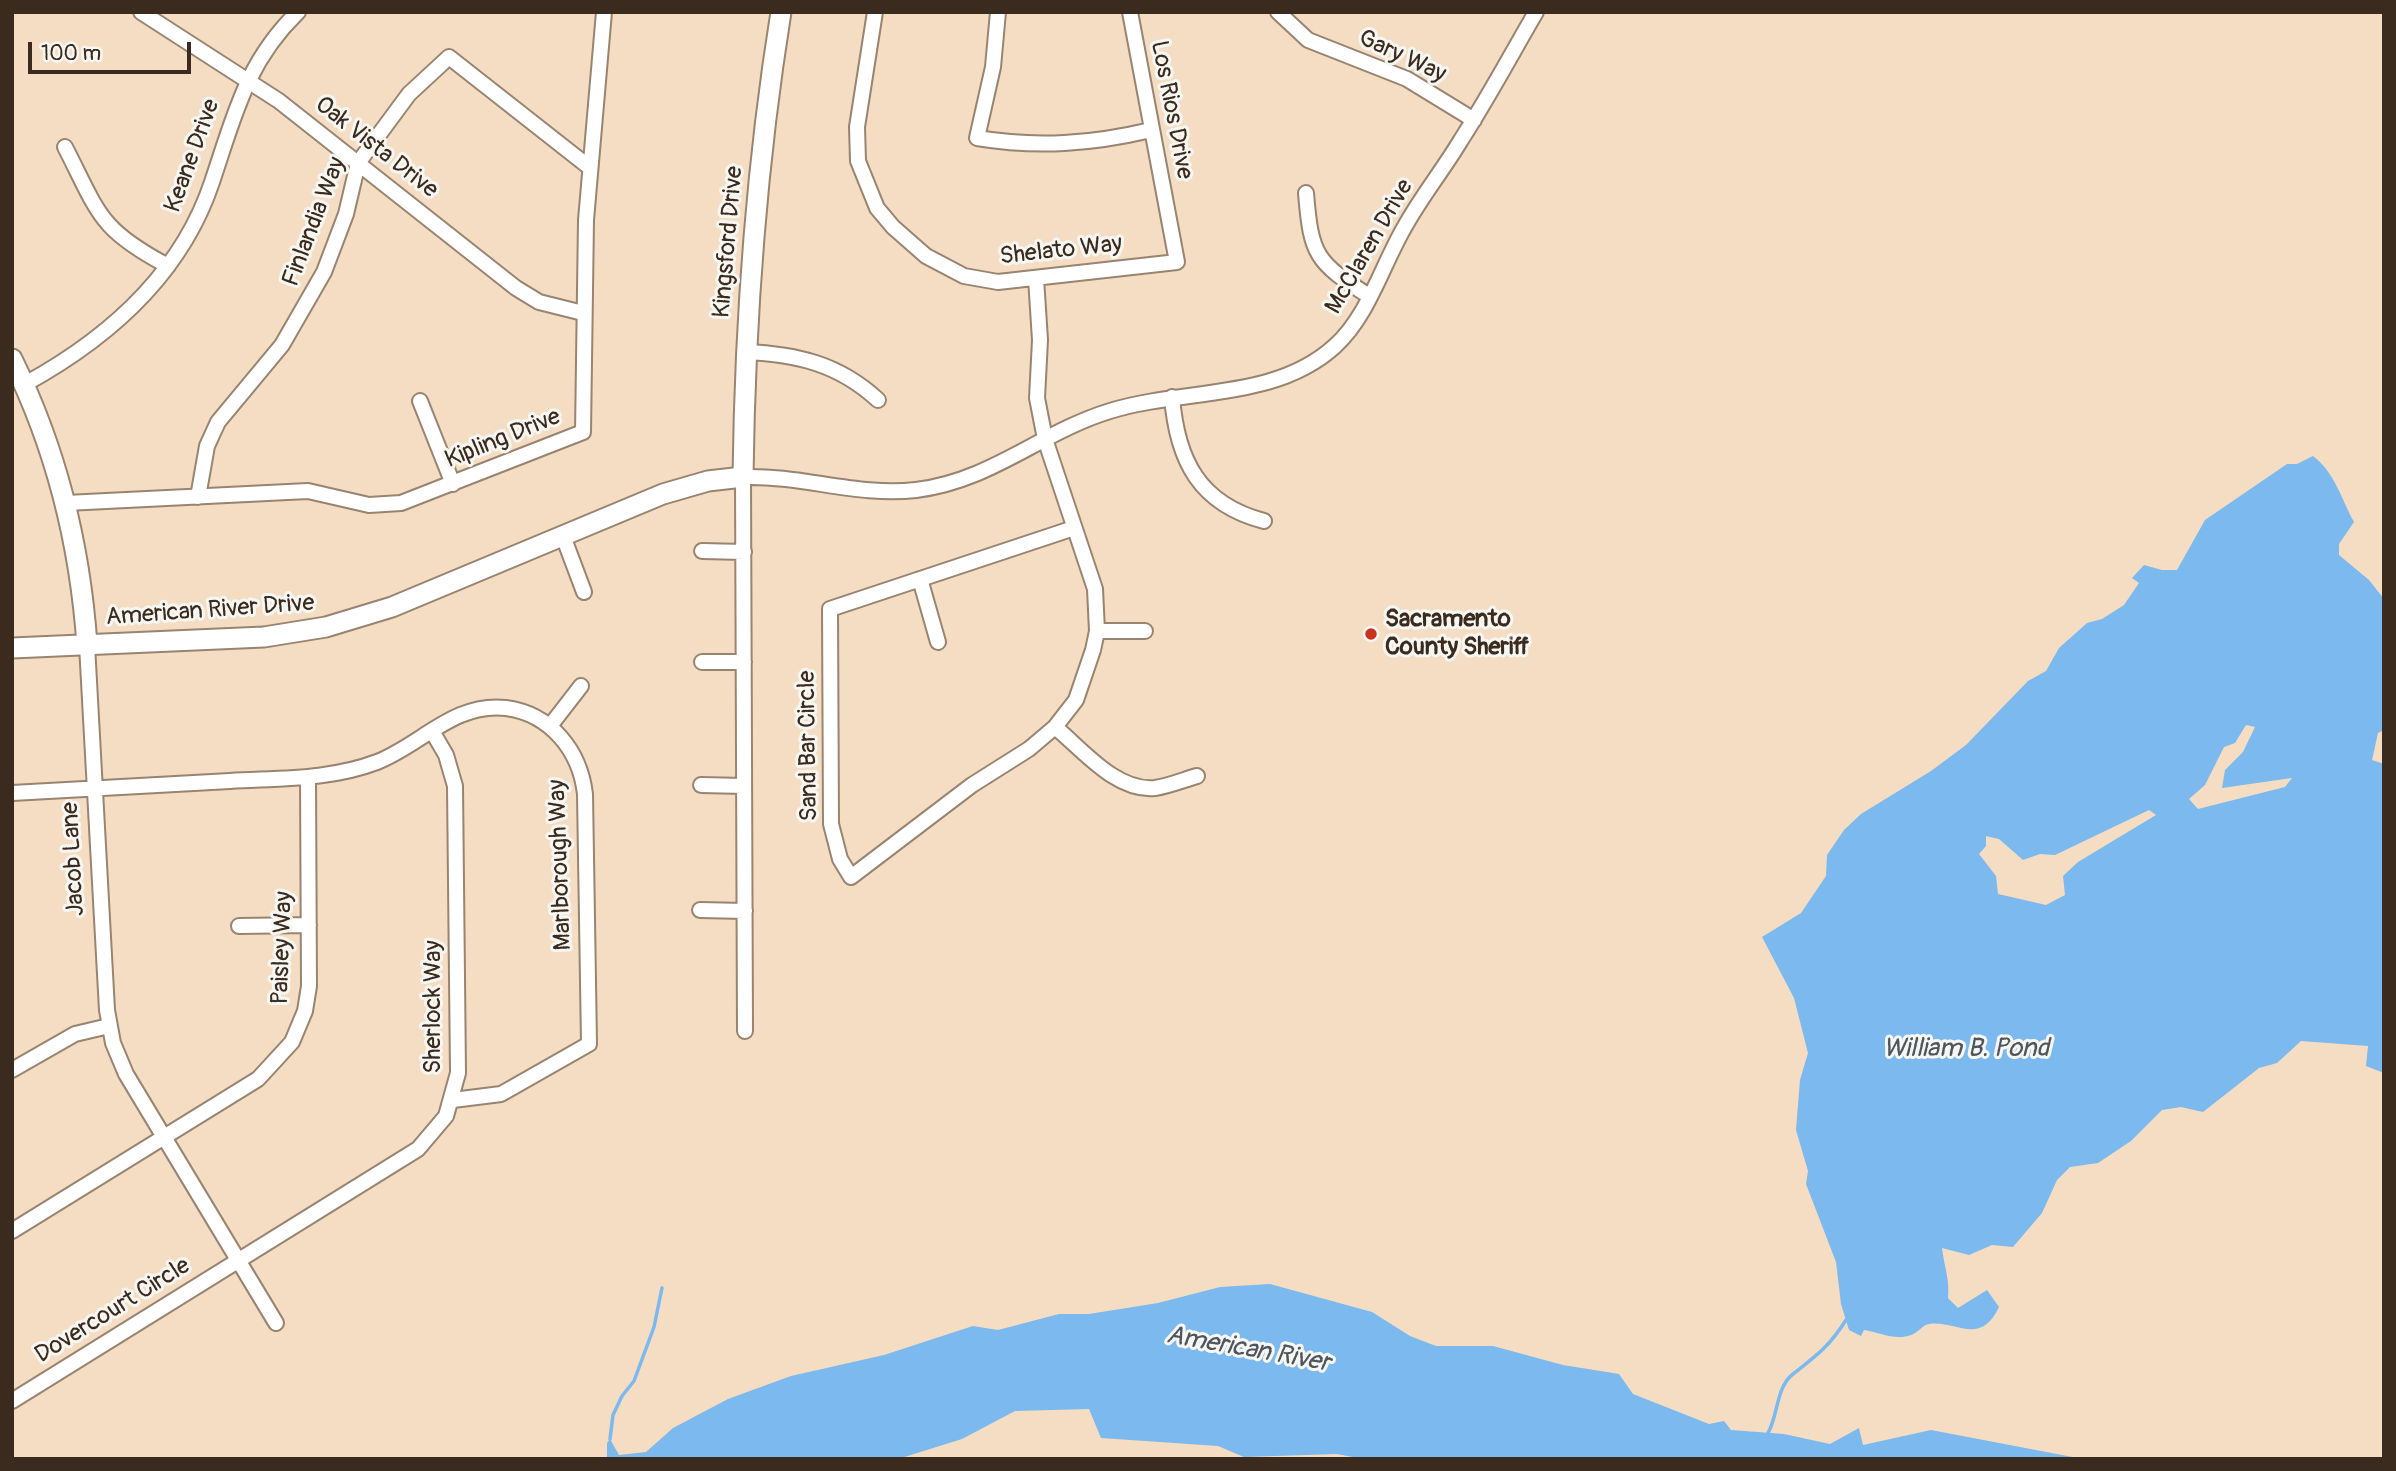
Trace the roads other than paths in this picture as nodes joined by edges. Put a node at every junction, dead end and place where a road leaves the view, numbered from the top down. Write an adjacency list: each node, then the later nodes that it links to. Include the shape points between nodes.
1 (141, 12): 10 (street, Oak Vista Drive)
2 (298, 12): 10 (street, Keane Drive)
3 (604, 12): 15 (street, Kipling Drive)
4 (781, 12): 22 (street, Kingsford Drive, via 757,184)
5 (875, 12): 19 (street, Shelato Way, via 856,144 862,177 877,208 901,234 948,270 998,282)
6 (998, 12): 12 (street, via 993,67 977,138 1058,145)
7 (1129, 12): 12 (street, Los Rios Drive)
8 (1278, 12): 11 (street, Gary Way, via 1308,40 1407,79)
9 (1536, 12): 11 (street, McClaren Drive)
10 (248, 79): 14 (street, Oak Vista Drive); 18 (street, Keane Drive, via 203,204)
11 (1474, 120): 20 (street, McClaren Drive, via 1418,203)
12 (1151, 130): 17 (street, Los Rios Drive)
13 (65, 147): 18 (street, via 91,203 108,226 139,251)
14 (358, 163): 15 (street, Finlandia Way, via 409,94 449,57); 21 (street, Oak Vista Drive, via 524,293); 31 (street, Finlandia Way, via 346,214 324,272 282,345 218,422 207,446)
15 (589, 167): 21 (street, Kipling Drive)
16 (1306, 192): 20 (street, via 1309,230 1317,253 1332,272)
17 (1167, 216): 19 (street, Shelato Way, via 1177,262)
18 (168, 266): 24 (street, Keane Drive, via 145,296 100,337)
19 (1036, 278): 28 (street, via 1037,398)
20 (1369, 296): 25 (street, McClaren Drive, via 1343,338 1306,368 1269,382)
21 (583, 313): 30 (street, Kipling Drive, via 583,432)
22 (745, 352): 27 (street, via 794,355 818,362 848,376); 29 (street, Kingsford Drive)
23 (12, 359): 24 (street, Jacob Lane)
24 (25, 384): 32 (street, Jacob Lane)
25 (1172, 397): 28 (street, McClaren Drive, via 1109,411); 33 (street, via 1177,442 1195,476 1234,509)
26 (420, 401): 30 (street)
27 (878, 401)
28 (1045, 439): 29 (street, American River Drive, via 978,475 918,490 891,492 787,477); 34 (street)
29 (743, 477): 35 (street, American River Drive, via 663,494); 37 (street)
30 (453, 484): 31 (street, Kipling Drive, via 385,505 354,503 308,491)
31 (198, 497): 32 (street, Kipling Drive)
32 (66, 503): 43 (street, Jacob Lane, via 80,572)
33 (1264, 520)
34 (1074, 528): 38 (street, Sand Bar Circle); 40 (street, Sand Bar Circle, via 1095,589)
35 (563, 536): 39 (street); 43 (street, American River Drive, via 392,607 326,627 264,637)
36 (702, 551): 37 (street)
37 (744, 552): 46 (street)
38 (920, 579): 42 (street); 49 (street, Sand Bar Circle, via 830,609 831,824 840,859 851,877)
39 (584, 592)
40 (1097, 631): 41 (street); 49 (street, Sand Bar Circle, via 1076,700)
41 (1145, 631)
42 (938, 642)
43 (87, 645): 44 (street, American River Drive); 55 (street, Jacob Lane)
44 (12, 648)
45 (702, 662): 46 (street)
46 (744, 662): 54 (street)
47 (581, 686): 48 (street)
48 (550, 726): 50 (street, Marlborough Way, via 522,712 491,707 460,714); 64 (street, Marlborough Way, via 575,756 585,794 589,1044 501,1094)
49 (1055, 727): 51 (street, via 1110,774 1129,784 1153,788)
50 (432, 731): 52 (street, Marlborough Way, via 377,762); 64 (street, Sherlock Way, via 446,755 455,786 458,1073)
51 (1197, 776)
52 (308, 777): 55 (street, Marlborough Way); 59 (street, Paisley Way)
53 (701, 785): 54 (street)
54 (744, 786): 58 (street)
55 (95, 788): 56 (street, Marlborough Way); 61 (street, Jacob Lane)
56 (12, 793)
57 (700, 910): 58 (street)
58 (745, 911): 62 (street)
59 (309, 925): 60 (street); 65 (street, Paisley Way, via 308,995 292,1042 258,1079)
60 (239, 926)
61 (109, 1027): 63 (street, via 75,1034); 65 (street, Jacob Lane, via 126,1074)
62 (746, 1031)
63 (12, 1070)
64 (453, 1100): 67 (street, Sherlock Way, via 436,1131 418,1149)
65 (164, 1138): 66 (street); 67 (street, Jacob Lane)
66 (12, 1231)
67 (239, 1261): 68 (street, Jacob Lane); 69 (street, Dovercourt Circle)
68 (276, 1322)
69 (12, 1401)

